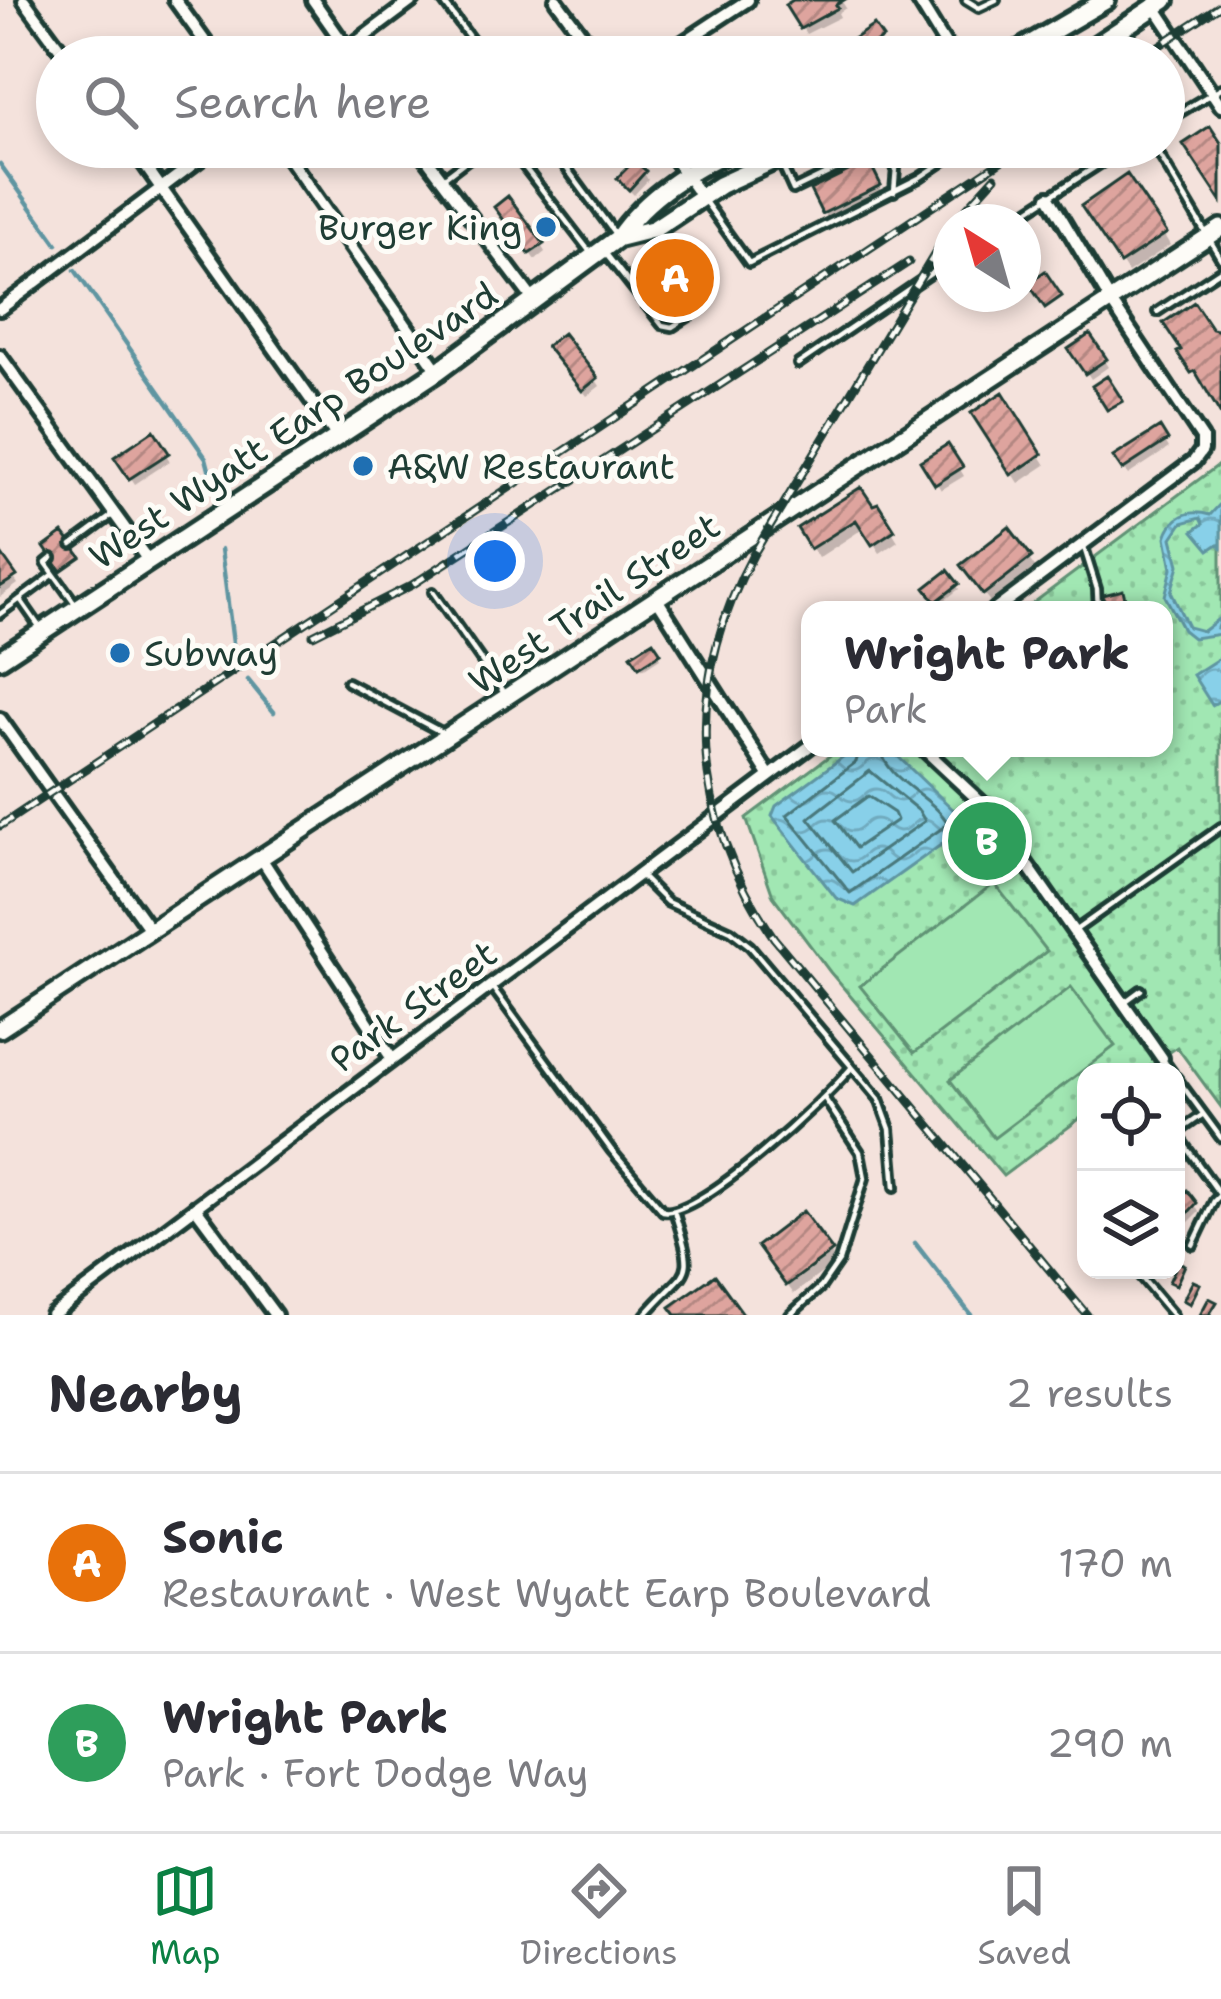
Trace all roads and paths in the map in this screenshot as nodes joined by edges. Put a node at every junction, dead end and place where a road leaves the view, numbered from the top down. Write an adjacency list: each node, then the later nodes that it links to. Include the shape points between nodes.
1 (24, 0): 16 (street)
2 (175, 0): 15 (street)
3 (198, 0): 15 (street)
4 (313, 0): 18 (street)
5 (413, 0): 19 (street)
6 (442, 0): 20 (lane)
7 (556, 0): 21 (street)
8 (748, 0): 22 (street)
9 (940, 0): 14 (street)
10 (966, 0): 11 (lane, via 979,8)
11 (996, 0)
12 (1106, 0): 24 (main road)
13 (1156, 2): 25 (main road); 26 (street)
14 (921, 5): 23 (street)
15 (183, 11): 17 (street)
16 (51, 36)
17 (201, 36)
18 (335, 36)
19 (368, 36)
20 (469, 36)
21 (583, 36)
22 (693, 36)
23 (940, 36)
24 (1044, 36)
25 (1108, 36)
26 (1179, 36)
27 (1185, 44): 28 (street)
28 (1216, 89): 29 (street); 30 (lane)
29 (1221, 106)
30 (1185, 109)
31 (148, 168): 49 (street)
32 (188, 168): 49 (street)
33 (296, 168): 67 (street)
34 (434, 168): 48 (street)
35 (456, 168): 48 (lane)
36 (527, 168): 57 (lane)
37 (566, 168): 56 (lane)
38 (682, 168): 47 (street)
39 (697, 168): 47 (main road, West Wyatt Earp Boulevard)
40 (756, 168): 51 (main road, West Wyatt Earp Boulevard)
41 (783, 168): 42 (lane, via 793,190)
42 (839, 168)
43 (896, 168): 50 (lane)
44 (932, 168): 50 (lane)
45 (1094, 168): 52 (lane)
46 (1170, 168): 55 (lane)
47 (686, 174): 51 (street); 56 (main road, West Wyatt Earp Boulevard, via 636,212)
48 (442, 179): 62 (street)
49 (162, 187): 63 (street); 68 (street)
50 (894, 192): 51 (lane, via 749,263)
51 (701, 196): 54 (main road, West Wyatt Earp Boulevard)
52 (1049, 197): 53 (lane); 61 (street)
53 (1038, 204)
54 (654, 229): 56 (main road, West Wyatt Earp Boulevard); 57 (lane, via 703,299 672,327)
55 (1214, 232): 58 (lane); 61 (main road, West Trail Street)
56 (618, 238): 57 (main road, West Wyatt Earp Boulevard)
57 (598, 253): 62 (main road, West Wyatt Earp Boulevard)
58 (1221, 259)
59 (1221, 270): 64 (lane)
60 (933, 272): 66 (lane)
61 (1110, 300): 71 (street, via 1202,438 1202,450); 77 (main road, West Trail Street)
62 (534, 301): 67 (main road, West Wyatt Earp Boulevard)
63 (0, 309)
64 (1156, 312)
65 (0, 356): 69 (street)
66 (798, 364)
67 (438, 371): 68 (main road, West Wyatt Earp Boulevard)
68 (338, 438): 73 (main road, West Wyatt Earp Boulevard)
69 (114, 514): 70 (lane); 73 (street)
70 (72, 544)
71 (1083, 544): 78 (street); 79 (lane)
72 (52, 558): 74 (lane, via 46,563)
73 (150, 563): 80 (main road, West Wyatt Earp Boulevard)
74 (55, 574): 76 (lane); 80 (lane)
75 (434, 592): 85 (lane)
76 (20, 599): 81 (lane); 82 (lane)
77 (657, 599): 85 (main road, West Trail Street); 90 (street)
78 (1007, 601)
79 (1098, 601)
80 (79, 609): 82 (main road, West Wyatt Earp Boulevard)
81 (0, 614)
82 (43, 632): 83 (main road, West Wyatt Earp Boulevard)
83 (0, 659)
84 (347, 682): 87 (lane)
85 (507, 698): 87 (main road, West Trail Street)
86 (0, 719): 94 (street)
87 (448, 735): 92 (main road, West Trail Street)
88 (801, 752): 90 (street, Park Street)
89 (933, 757): 95 (street, via 988,809)
90 (769, 775): 93 (street, Park Street)
91 (1221, 827): 95 (lane)
92 (261, 858): 94 (main road, West Trail Street); 101 (street)
93 (638, 873): 96 (street, Park Street); 103 (lane, via 667,902 750,946)
94 (151, 931): 99 (main road, West Trail Street)
95 (1073, 932): 98 (street)
96 (492, 987): 101 (street, Park Street); 113 (lane, via 611,1151 663,1211)
97 (1141, 990): 98 (lane)
98 (1123, 1002): 100 (street)
99 (0, 1029)
100 (1162, 1058): 102 (lane)
101 (392, 1059): 112 (street, Park Street)
102 (1166, 1063)
103 (852, 1067): 105 (lane); 110 (lane, via 890,1129)
104 (1185, 1090): 106 (lane)
105 (825, 1099): 113 (lane); 119 (lane, via 860,1152 866,1178 839,1262)
106 (1202, 1114): 107 (lane); 108 (lane)
107 (1185, 1126)
108 (1221, 1138)
109 (1185, 1145): 111 (lane)
110 (895, 1187)
111 (1219, 1191): 114 (lane)
112 (195, 1207): 116 (street, Park Street); 117 (street)
113 (675, 1214): 118 (lane, via 689,1267)
114 (1193, 1245)
115 (1143, 1279): 120 (lane)
116 (52, 1315)
117 (275, 1315)
118 (645, 1315)
119 (790, 1315)
120 (1173, 1315)

